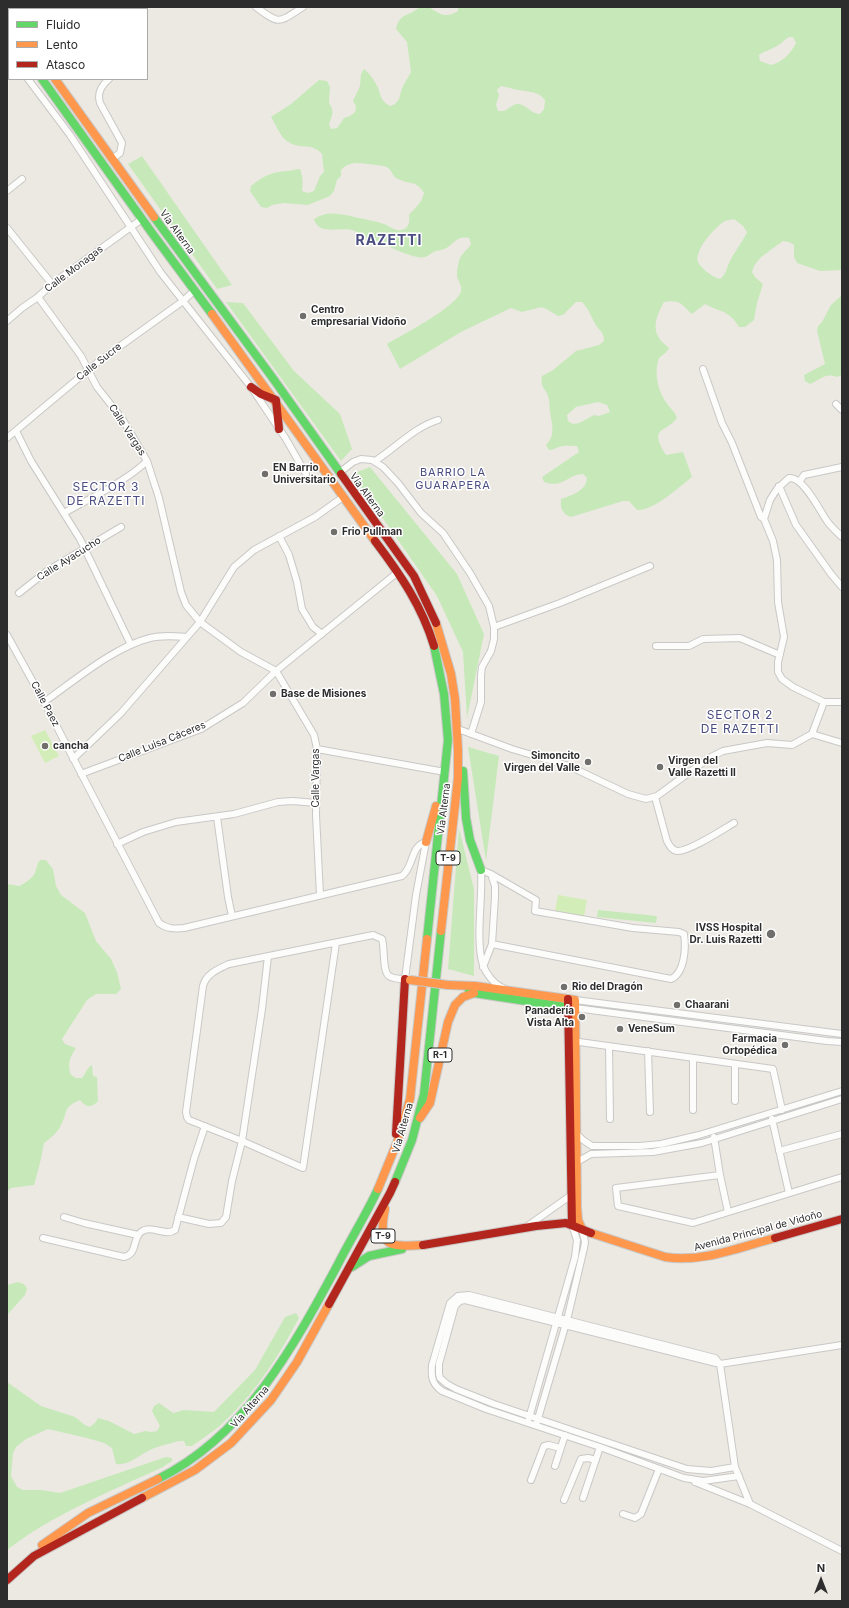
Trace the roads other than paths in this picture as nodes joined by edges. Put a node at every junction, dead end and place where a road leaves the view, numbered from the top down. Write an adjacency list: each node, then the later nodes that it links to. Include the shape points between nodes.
1 (256, 7): 2 (street, via 276,20 284,19)
2 (303, 7)
3 (29, 80): 11 (street, via 70,135)
4 (43, 80): 10 (main road, Vía Alterna / T-9)
5 (56, 80): 7 (main road, Vía Alterna / T-9)
6 (108, 80): 7 (street, via 101,88 98,97 122,143 120,153)
7 (112, 159): 31 (main road, Vía Alterna / T-9)
8 (22, 179): 9 (street)
9 (7, 191)
10 (142, 219): 11 (street, Calle Monagas); 14 (main road, Vía Alterna / T-9)
11 (130, 227): 13 (street, Calle Monagas); 16 (street)
12 (7, 228): 13 (street)
13 (52, 284): 15 (street, Calle Monagas)
14 (194, 290): 16 (street, Calle Sucre); 21 (main road, Vía Alterna / T-9)
15 (38, 297): 17 (street, Calle Monagas); 19 (street, Calle Vargas)
16 (183, 301): 19 (street, Calle Sucre); 20 (street)
17 (7, 321)
18 (703, 369): 37 (street, via 722,423)
19 (89, 370): 26 (street, Calle Sucre); 28 (street, Calle Vargas, via 97,387 123,420)
20 (251, 387): 21 (main road); 25 (street)
21 (276, 400): 25 (main road); 35 (main road, Vía Alterna / T-9)
22 (836, 404): 23 (street)
23 (842, 410)
24 (438, 420): 29 (street, via 425,424)
25 (280, 429): 32 (street)
26 (16, 431): 27 (street, Calle Sucre); 36 (street, via 31,461)
27 (7, 438)
28 (147, 461): 36 (street, via 119,481); 46 (street, Calle Vargas, via 159,498 181,592 186,605)
29 (375, 461): 31 (street, via 361,459); 47 (street, via 443,533 489,606)
30 (842, 468): 33 (street, via 804,475)
31 (339, 473): 58 (main road, Vía Alterna / T-9, via 400,555 426,599 441,634 452,674)
32 (306, 474)
33 (799, 482): 34 (street, via 790,478); 40 (street, via 828,523)
34 (779, 486): 37 (street, via 770,500); 44 (street, via 796,525)
35 (343, 497): 39 (street, via 315,517); 43 (main road, Vía Alterna / T-9)
36 (64, 513): 41 (street)
37 (764, 519): 53 (street, via 777,560 778,602 784,637)
38 (121, 527): 41 (street, Calle Ayacucho)
39 (279, 536): 46 (street, via 254,550 234,567); 48 (street, via 289,555 302,609)
40 (842, 537)
41 (85, 548): 45 (street, Calle Ayacucho, via 47,571); 51 (street)
42 (650, 566): 47 (street)
43 (398, 572): 48 (street, Calle Luisa Cáceres); 64 (main road, Vía Alterna / T-9, via 425,620 437,659 445,696 447,722)
44 (842, 587)
45 (19, 593)
46 (200, 622): 50 (street); 54 (street, Calle Vargas, via 241,652)
47 (494, 627): 59 (street, via 493,645 481,671 482,696)
48 (322, 634): 54 (street, Calle Luisa Cáceres)
49 (7, 635): 55 (street, Calle Paez)
50 (187, 637): 51 (street, via 172,635 150,638); 63 (street, via 121,713)
51 (131, 645): 55 (street, via 110,656)
52 (656, 646): 53 (street, via 689,646 703,639 740,638)
53 (780, 655): 56 (street, via 778,672 782,679)
54 (276, 671): 62 (street, Calle Vargas, via 314,735); 65 (street, Calle Luisa Cáceres, via 243,703 202,729)
55 (44, 702): 63 (street, Calle Paez)
56 (824, 702): 57 (street); 60 (street)
57 (842, 702)
58 (459, 732): 59 (street); 72 (main road, T-9, via 470,840); 102 (main road, Vía Alterna / T-9, via 458,778 424,1094)
59 (471, 734): 66 (street, via 569,766 636,797)
60 (812, 734): 61 (street); 66 (street, via 792,745 758,744 716,754)
61 (842, 743)
62 (317, 749): 64 (street); 67 (street, Calle Vargas)
63 (73, 759): 65 (street, Calle Paez)
64 (445, 772): 70 (main road); 109 (main road, Vía Alterna / T-9, via 410,1099)
65 (81, 774): 71 (street, Calle Paez)
66 (655, 797): 69 (street, via 666,841 675,850 680,851 699,843)
67 (316, 803): 68 (street, via 293,800 278,802); 74 (street, Calle Vargas)
68 (217, 817): 71 (street, via 167,824); 75 (street)
69 (734, 823)
70 (426, 842): 74 (street, via 416,849 408,871 402,876); 80 (street, via 416,895)
71 (117, 844): 75 (street, Calle Paez, via 161,925 172,929 184,928)
72 (481, 870): 73 (street); 79 (street, T-9, via 480,944)
73 (491, 874): 77 (street, via 495,886); 77 (street, via 536,900 535,911 633,928 679,932 684,934 685,940 679,972 671,979)
74 (320, 896): 75 (street)
75 (232, 916)
76 (336, 943): 78 (street); 80 (street, via 373,935 380,937 387,973 390,977); 107 (street, via 303,1168)
77 (492, 944): 79 (street)
78 (268, 956): 101 (street, via 229,964 210,974 204,983 186,1114 189,1120); 107 (street)
79 (483, 967): 82 (street, T-9, via 496,985)
80 (407, 980): 81 (main road, bridge); 109 (main road, T-9)
81 (457, 987): 82 (main road, via 475,986); 83 (main road)
82 (508, 990): 84 (main road)
83 (474, 993): 84 (main road); 102 (main road, R-1, via 455,1005 448,1022 430,1103)
84 (571, 1003): 85 (street); 86 (main road); 87 (street, via 799,1038)
85 (842, 1034)
86 (572, 1041): 88 (street); 104 (main road); 111 (main road)
87 (842, 1042)
88 (609, 1046): 89 (street); 99 (street)
89 (648, 1051): 90 (street); 97 (street)
90 (693, 1058): 91 (street); 95 (street)
91 (735, 1064): 94 (street); 96 (street, via 773,1069)
92 (842, 1090): 96 (street)
93 (842, 1099): 100 (street)
94 (734, 1101)
95 (693, 1110)
96 (782, 1110): 98 (street)
97 (650, 1112)
98 (770, 1113): 100 (street); 103 (street)
99 (610, 1119)
100 (773, 1121): 106 (street); 110 (street)
101 (205, 1126): 107 (street); 119 (street)
102 (416, 1126): 114 (main road, Vía Alterna / T-9)
103 (713, 1131): 106 (street); 108 (street, via 661,1144)
104 (576, 1133): 108 (street); 111 (main road)
105 (842, 1134): 110 (street)
106 (714, 1139): 111 (street, via 653,1152); 112 (street)
107 (242, 1141): 119 (street, via 225,1219 209,1224)
108 (592, 1146): 111 (street)
109 (394, 1150): 151 (main road, Vía Alterna / T-9, via 382,1181 294,1341 267,1384 231,1427 182,1466 94,1510)
110 (779, 1151): 115 (street)
111 (574, 1153): 116 (main road); 123 (main road, via 578,1220)
112 (720, 1175): 117 (street); 117 (street, via 616,1188 618,1206 693,1223)
113 (842, 1177): 115 (street)
114 (390, 1194): 126 (main road, T-9, via 382,1220 385,1240 398,1247); 127 (main road, Vía Alterna / T-9)
115 (789, 1194): 117 (street)
116 (570, 1196): 121 (main road); 122 (street)
117 (728, 1212)
118 (64, 1217): 124 (street, via 84,1224)
119 (178, 1217): 124 (street, via 173,1232 145,1230)
120 (842, 1219): 123 (main road, Avenida Principal de Vidoño, via 691,1259 665,1257)
121 (572, 1225): 122 (main road, Avenida Principal de Vidoño, via 558,1223); 123 (main road, Avenida Principal de Vidoño); 128 (street, via 577,1244)
122 (525, 1228): 126 (main road, Avenida Principal de Vidoño)
123 (582, 1229): 129 (street, via 584,1248)
124 (138, 1234): 125 (street, via 133,1252 124,1257)
125 (43, 1238)
126 (423, 1245): 127 (main road, via 366,1257 357,1261)
127 (346, 1273): 152 (main road, Vía Alterna / T-9, via 287,1378 257,1417 231,1443 194,1470 34,1556)
128 (558, 1320): 129 (street); 132 (street); 132 (street, via 465,1300 457,1303 453,1310 439,1364 440,1378 456,1389); 134 (street, via 469,1295 462,1295 453,1300 446,1316 432,1366 431,1375 436,1387 486,1409)
129 (566, 1323): 131 (street); 133 (street)
130 (842, 1345): 131 (street)
131 (720, 1364): 141 (street)
132 (530, 1416): 133 (street); 134 (street)
133 (538, 1419): 135 (street); 141 (street, via 687,1469 711,1471)
134 (527, 1423): 135 (street)
135 (536, 1426): 136 (street)
136 (564, 1435): 137 (street); 138 (street)
137 (600, 1447): 139 (street); 142 (street)
138 (560, 1448): 140 (street); 145 (street, via 544,1446)
139 (596, 1460): 146 (street); 147 (street, via 581,1459)
140 (555, 1466)
141 (735, 1467): 143 (street)
142 (659, 1469): 144 (street); 149 (street, via 641,1514 635,1518)
143 (739, 1476): 144 (street, via 703,1481); 148 (street)
144 (684, 1478): 148 (street)
145 (531, 1480)
146 (583, 1498)
147 (564, 1500)
148 (750, 1504): 150 (street)
149 (623, 1514)
150 (842, 1551)
151 (7, 1570)
152 (7, 1580)

